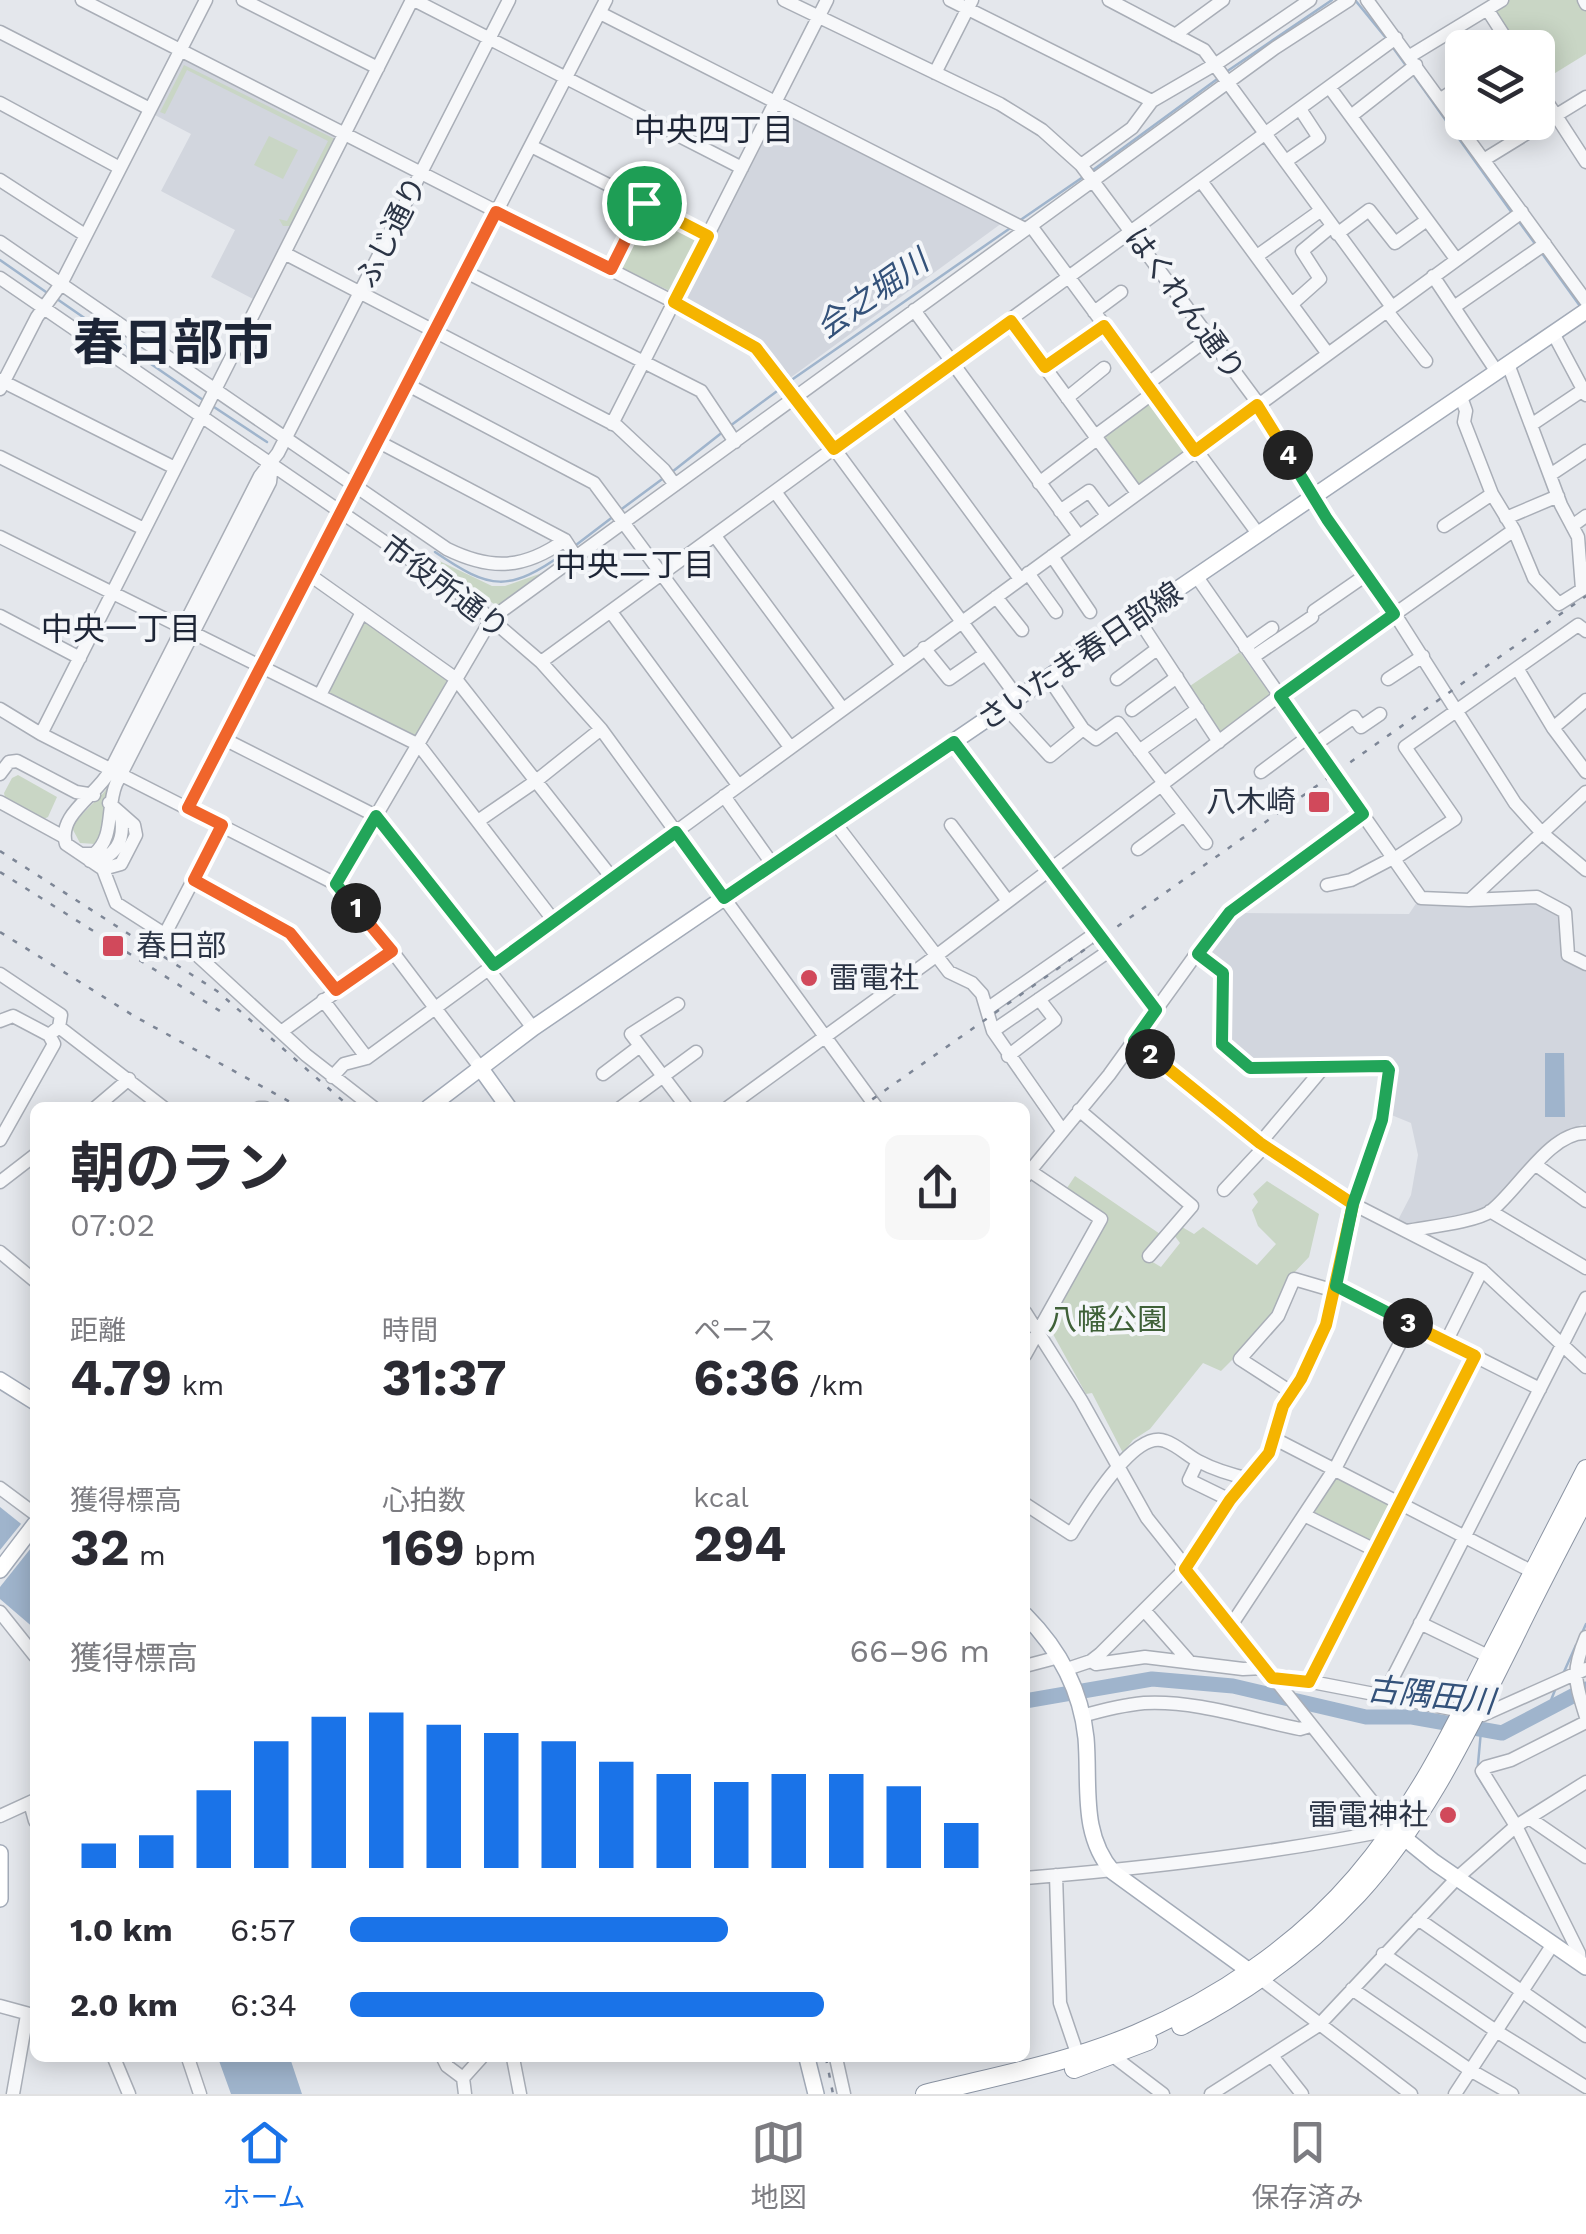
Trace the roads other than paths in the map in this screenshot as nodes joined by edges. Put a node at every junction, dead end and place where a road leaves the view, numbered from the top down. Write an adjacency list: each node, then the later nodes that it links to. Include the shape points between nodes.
1 (82, 0): 25 (street)
2 (206, 0): 25 (street)
3 (243, 0): 27 (street)
4 (413, 0): 23 (street); 27 (street)
5 (509, 0): 23 (street, ふじ通り)
6 (606, 0): 18 (street)
7 (784, 0): 19 (street, はくれん通り)
8 (827, 0): 19 (street)
9 (950, 0): 16 (street)
10 (1223, 0): 22 (street)
11 (1310, 0): 29 (street)
12 (1348, 0): 29 (street)
13 (1367, 0): 24 (street)
14 (1502, 0): 17 (street)
15 (1114, 1): 22 (street)
16 (970, 4): 28 (street); 36 (street)
17 (1487, 9): 20 (street); 26 (street)
18 (600, 14): 30 (street); 35 (street)
19 (819, 17): 28 (street, はくれん通り); 35 (street)
20 (1500, 30)
21 (0, 32): 38 (street)
22 (1175, 35): 29 (street, via 1204,50)
23 (489, 40): 30 (street); 51 (street, ふじ通り)
24 (1392, 42): 26 (street); 31 (street)
25 (180, 50): 38 (street); 43 (street)
26 (1413, 60): 34 (street); 40 (street)
27 (378, 68): 43 (street)
28 (935, 72): 50 (street, はくれん通り, via 1024,118)
29 (1221, 74): 36 (street); 42 (street); 50 (street)
30 (564, 78): 44 (street); 49 (street)
31 (1330, 88): 39 (street); 40 (street)
32 (1445, 96): 34 (street)
33 (1586, 97): 41 (street)
34 (1441, 99): 45 (street)
35 (775, 100): 49 (street); 59 (street)
36 (1152, 101): 50 (street)
37 (0, 103): 48 (street)
38 (150, 109): 48 (street)
39 (1300, 109): 42 (street); 46 (street, via 1319,138)
40 (1351, 116): 58 (street)
41 (1556, 116): 45 (street); 47 (street)
42 (1266, 134): 46 (street); 53 (street)
43 (344, 135): 51 (street); 66 (street)
44 (531, 146): 54 (street); 56 (street)
45 (1485, 159): 57 (street)
46 (1286, 161): 55 (street)
47 (1586, 162)
48 (120, 168): 62 (street)
49 (742, 168): 63 (street)
50 (1087, 172): 59 (street); 61 (street, はくれん通り)
51 (420, 174): 56 (street); 75 (street, ふじ通り)
52 (0, 180): 62 (street)
53 (1201, 181): 61 (street); 67 (street)
54 (644, 203): 63 (street); 69 (street)
55 (1320, 211): 60 (street); 67 (street)
56 (496, 212): 69 (street); 70 (street)
57 (1517, 216): 65 (street); 68 (street)
58 (1427, 220): 60 (street, via 1395,243 1369,210); 68 (street)
59 (1022, 226): 73 (street); 83 (street)
60 (1334, 230): 80 (street, via 1302,251 1320,278); 82 (street)
61 (1132, 232): 73 (street); 89 (street, はくれん通り)
62 (85, 235): 74 (street)
63 (708, 236): 77 (street)
64 (0, 242): 74 (street)
65 (1545, 244): 78 (street); 81 (street)
66 (284, 253): 75 (street); 101 (street)
67 (1257, 256): 80 (street)
68 (1456, 259): 71 (street)
69 (611, 269): 77 (street)
70 (466, 272): 87 (street); 91 (street)
71 (1434, 276): 81 (street); 82 (street)
72 (0, 278): 79 (street, 市役所通り)
73 (1068, 278): 84 (street); 85 (street)
74 (59, 286): 79 (street); 101 (street)
75 (360, 292): 87 (street); 112 (street, ふじ通り)
76 (1121, 292): 84 (street)
77 (674, 302): 91 (street); 102 (street, via 743,339)
78 (1585, 303): 88 (main road, さいたま春日部線)
79 (46, 304): 97 (street); 107 (street, 市役所通り)
80 (1292, 304): 90 (street)
81 (1454, 307): 96 (street)
82 (1390, 309): 90 (street); 92 (street)
83 (914, 310): 93 (street); 102 (street)
84 (1094, 312): 86 (street)
85 (1011, 321): 93 (street); 94 (street)
86 (1104, 326): 94 (street); 99 (street)
87 (436, 331): 98 (street); 108 (street)
88 (1553, 333): 96 (main road, さいたま春日部線); 100 (street)
89 (1210, 338): 99 (street); 105 (street, はくれん通り)
90 (1328, 354): 105 (street)
91 (644, 361): 108 (street); 111 (street, via 701,391)
92 (1426, 361)
93 (952, 364): 106 (street); 122 (street)
94 (1045, 367): 104 (street)
95 (1104, 368): 104 (street)
96 (1502, 368): 103 (main road, さいたま春日部線); 109 (street)
97 (1, 384): 119 (street)
98 (408, 386): 113 (street); 130 (street, via 594,483)
99 (1150, 388): 110 (street); 115 (street)
100 (1585, 391): 109 (street)
101 (214, 392): 107 (street); 112 (street)
102 (793, 394): 111 (street); 114 (street)
103 (1461, 397): 125 (street); 126 (main road, さいたま春日部線)
104 (1067, 398): 110 (street)
105 (1257, 405): 115 (street); 126 (street, はくれん通り)
106 (893, 406): 114 (street); 146 (street)
107 (203, 413): 118 (street, 市役所通り); 119 (street)
108 (612, 424): 121 (street)
109 (1530, 425): 120 (street)
110 (1096, 438): 122 (street); 123 (street)
111 (733, 439): 121 (street)
112 (284, 442): 118 (street, ふじ通り); 128 (street)
113 (380, 442): 128 (street); 141 (street)
114 (834, 449): 124 (street); 159 (street)
115 (1195, 451): 123 (street); 139 (street)
116 (1586, 452): 120 (street)
117 (0, 456): 136 (street)
118 (274, 461): 128 (street, 市役所通り); 161 (street, ふじ通り, via 260,476)
119 (175, 468): 136 (street)
120 (1550, 476): 127 (street)
121 (671, 478): 130 (street)
122 (1040, 483): 129 (street)
123 (1136, 493): 131 (street)
124 (776, 494): 137 (street); 171 (street)
125 (1492, 494): 133 (street); 134 (street)
126 (1314, 496): 139 (main road, さいたま春日部線); 145 (street, はくれん通り)
127 (1558, 496): 133 (street); 135 (street)
128 (350, 498): 141 (street, via 473,562 494,565); 143 (street); 158 (street, 市役所通り)
129 (1060, 511): 131 (street, via 1090,491); 138 (street)
130 (621, 515): 141 (street); 144 (street)
131 (1106, 515): 138 (street)
132 (1586, 516): 135 (street)
133 (1510, 524): 148 (street, via 1534,578 1559,604); 155 (street)
134 (1444, 526)
135 (1572, 526): 148 (street)
136 (144, 529): 149 (street)
137 (715, 536): 144 (street); 183 (street)
138 (1078, 536): 142 (street)
139 (1259, 536): 147 (main road, さいたま春日部線)
140 (2, 540): 149 (street)
141 (571, 549): 158 (street)
142 (1052, 556): 146 (street); 154 (street)
143 (308, 573): 151 (street); 172 (street)
144 (664, 574): 152 (street); 198 (street)
145 (1366, 575): 155 (street, はくれん通り); 166 (street)
146 (1024, 576): 150 (street); 153 (street)
147 (1197, 576): 157 (main road, さいたま春日部線); 166 (street)
148 (1584, 588)
149 (114, 592): 161 (street); 169 (street)
150 (996, 597): 159 (street); 162 (street)
151 (362, 612): 175 (street); 179 (street)
152 (612, 612): 170 (street); 206 (street)
153 (1056, 612)
154 (1090, 612)
155 (1394, 614): 168 (street, はくれん通り); 180 (street)
156 (0, 616): 169 (street)
157 (1136, 617): 165 (street); 174 (main road, さいたま春日部線)
158 (492, 618): 170 (street, 市役所通り); 175 (street)
159 (961, 622): 164 (street); 167 (street)
160 (1272, 628): 166 (street)
161 (188, 629): 172 (street); 200 (street, ふじ通り)
162 (1022, 630)
163 (1586, 631): 173 (street, via 1578,625)
164 (924, 648): 167 (street, via 949,679); 171 (street)
165 (1157, 648): 176 (street); 177 (street)
166 (1249, 652): 180 (street)
167 (985, 654): 182 (street)
168 (1422, 656): 178 (street); 187 (street, はくれん通り)
169 (80, 658): 192 (street)
170 (541, 662): 191 (street, 市役所通り)
171 (901, 664): 183 (street)
172 (261, 665): 179 (street); 193 (street)
173 (1518, 668): 187 (street); 189 (street)
174 (1048, 677): 182 (main road, さいたま春日部線); 190 (street)
175 (455, 678): 197 (street); 204 (street)
176 (1177, 678): 185 (street); 186 (street)
177 (1117, 679)
178 (1388, 679)
179 (320, 695): 197 (street)
180 (1280, 696): 194 (street); 196 (street)
181 (1586, 700): 189 (street)
182 (1012, 702): 190 (street, via 1050,756); 195 (main road, さいたま春日部線)
183 (842, 708): 198 (street)
184 (0, 709): 192 (street)
185 (1198, 709): 196 (street); 199 (street)
186 (1132, 710)
187 (1456, 711): 222 (street, はくれん通り); 227 (street, via 1405,747 1455,819)
188 (1380, 714): 194 (street, via 1360,727 1354,717)
189 (1553, 728): 202 (street)
190 (1083, 729): 199 (street, via 1096,739 1118,723)
191 (601, 730): 204 (street); 221 (street, 市役所通り)
192 (41, 734): 200 (street)
193 (224, 739): 212 (street); 216 (street)
194 (1311, 741): 201 (street); 213 (street)
195 (954, 742): 218 (main road, さいたま春日部線); 230 (street)
196 (1219, 742): 205 (street)
197 (419, 745): 216 (street); 217 (street)
198 (790, 747): 206 (street)
199 (1140, 751): 205 (street)
200 (116, 771): 208 (street); 211 (street); 212 (street)
201 (1261, 772)
202 (1586, 772)
203 (0, 774): 208 (street, via 17,761 76,792)
204 (536, 781): 217 (street); 232 (street)
205 (1163, 784): 214 (street); 230 (street)
206 (738, 785): 209 (street)
207 (1586, 792): 222 (street)
208 (94, 794): 223 (street, via 67,820)
209 (724, 796): 221 (street); 228 (street)
210 (0, 802): 223 (street)
211 (110, 803): 215 (street); 226 (street, via 104,846)
212 (188, 808): 219 (street)
213 (1363, 814): 227 (street); 244 (street, via 1230,912)
214 (1184, 815): 224 (street); 225 (street)
215 (121, 816): 226 (street, via 119,844 102,860); 229 (street, via 136,834 122,864)
216 (376, 816): 234 (street); 247 (street)
217 (478, 821): 239 (street)
218 (835, 823): 228 (main road, さいたま春日部線); 245 (street)
219 (222, 825): 233 (street); 234 (street)
220 (951, 826): 237 (street)
221 (676, 832): 232 (street); 236 (street, 市役所通り)
222 (1542, 833): 231 (street, はくれん通り); 238 (street)
223 (64, 837): 226 (street)
224 (1206, 844)
225 (1138, 848)
226 (85, 857): 229 (street)
227 (1394, 858): 235 (street); 238 (street, via 1421,898)
228 (773, 865): 236 (main road, さいたま春日部線)
229 (103, 869): 241 (street, via 116,903)
230 (1048, 869): 237 (street); 240 (street)
231 (1586, 870)
232 (612, 878): 239 (street)
233 (194, 880): 241 (street); 250 (street, via 290,933)
234 (336, 884): 243 (street)
235 (1327, 885)
236 (724, 898): 258 (main road, さいたま春日部線); 262 (street, 市役所通り)
237 (1007, 900): 245 (street)
238 (1469, 900): 246 (street, via 1537,897 1551,904 1565,912 1568,955)
239 (554, 921): 247 (street)
240 (1096, 933): 242 (street); 255 (street)
241 (165, 934): 261 (street)
242 (1109, 950): 251 (street); 256 (street)
243 (392, 951): 250 (street); 254 (street)
244 (1198, 954): 256 (street); 269 (street, via 1223,973 1222,1044 1232,1053 1250,1068)
245 (936, 956): 255 (street, via 972,983); 262 (street)
246 (1586, 964)
247 (491, 967): 254 (street); 258 (street)
248 (0, 974): 249 (street)
249 (19, 986): 257 (street, via 19,1003); 260 (street, via 62,1015)
250 (336, 990): 252 (street)
251 (1039, 999): 259 (street); 266 (street, via 1055,1020)
252 (323, 1000): 261 (street); 267 (street)
253 (678, 1004): 264 (street, via 631,1034)
254 (434, 1008): 267 (street); 268 (street)
255 (988, 1009): 259 (street)
256 (1156, 1010): 263 (street)
257 (4, 1019): 260 (street)
258 (533, 1028): 268 (main road, さいたま春日部線)
259 (993, 1030): 266 (street)
260 (54, 1031): 273 (street); 286 (street, via 54,1044)
261 (281, 1032): 272 (street)
262 (826, 1036): 281 (street); 282 (street, 市役所通り)
263 (1134, 1041): 283 (street); 287 (street)
264 (640, 1046): 270 (street); 271 (street)
265 (696, 1052): 271 (street)
266 (1008, 1056): 284 (street)
267 (367, 1058): 272 (street, via 344,1064)
268 (478, 1066): 277 (main road, さいたま春日部線); 278 (main road)
269 (1324, 1067): 287 (street); 295 (street, via 1389,1070 1382,1120)
270 (603, 1074)
271 (662, 1076): 279 (street); 280 (street)
272 (332, 1077): 276 (street)
273 (128, 1079): 274 (street); 275 (street)
274 (101, 1102)
275 (157, 1102)
276 (366, 1102)
277 (435, 1102)
278 (505, 1102)
279 (628, 1102)
280 (682, 1102)
281 (735, 1102)
282 (874, 1102)
283 (1079, 1110): 284 (street); 299 (street, via 1192,1206)
284 (1062, 1130): 290 (street)
285 (1586, 1133): 289 (street, via 1550,1148)
286 (0, 1140)
287 (1262, 1145): 293 (street); 295 (street)
288 (30, 1158): 291 (street)
289 (1536, 1165): 294 (street); 296 (street)
290 (1030, 1171)
291 (3, 1175)
292 (1030, 1175): 307 (street, via 1101,1219)
293 (1224, 1190)
294 (1586, 1201)
295 (1353, 1204): 297 (street); 303 (street)
296 (1490, 1211): 297 (street); 300 (street)
297 (1406, 1231): 301 (street)
298 (0, 1252): 302 (street)
299 (1150, 1256)
300 (1586, 1268)
301 (1482, 1270): 308 (street); 309 (street)
302 (30, 1277)
303 (1336, 1288): 306 (street); 315 (street, via 1321,1339); 315 (street, via 1294,1280 1278,1316 1240,1359)
304 (1586, 1298): 309 (street)
305 (1030, 1319): 307 (street)
306 (1410, 1324): 308 (street); 321 (street)
307 (1040, 1333): 310 (street); 320 (street)
308 (1446, 1342): 311 (street)
309 (1564, 1344): 312 (street); 314 (street)
310 (1030, 1348)
311 (1475, 1356): 314 (street); 326 (street)
312 (1586, 1367)
313 (0, 1380): 316 (main road)
314 (1540, 1390): 331 (street)
315 (1291, 1392): 317 (street)
316 (30, 1399)
317 (1274, 1439): 321 (street); 322 (street)
318 (1198, 1461): 320 (street, via 1155,1438 1134,1449); 322 (street); 325 (street, via 1189,1480)
319 (1586, 1469): 335 (highway)
320 (1118, 1470): 327 (street, via 1070,1534); 333 (street)
321 (1334, 1471): 326 (street); 329 (street)
322 (1250, 1479): 325 (street)
323 (0, 1488): 328 (street)
324 (1586, 1498): 353 (highway)
325 (1230, 1500): 333 (street)
326 (1399, 1504): 331 (street); 332 (street)
327 (1030, 1507)
328 (30, 1510)
329 (1306, 1516): 332 (street); 340 (street)
330 (30, 1531): 334 (main road)
331 (1464, 1537): 335 (street); 339 (street)
332 (1376, 1550): 350 (street)
333 (1185, 1569): 336 (street); 340 (street)
334 (0, 1570)
335 (1533, 1572): 343 (highway)
336 (1144, 1610): 344 (street); 345 (street)
337 (0, 1612): 342 (street)
338 (1030, 1622): 347 (main road)
339 (1420, 1623): 343 (street); 351 (street)
340 (1230, 1626): 349 (street)
341 (1586, 1637): 348 (street, via 1574,1664)
342 (30, 1650)
343 (1490, 1657): 353 (highway)
344 (1188, 1660): 345 (street); 349 (street)
345 (1090, 1661): 347 (street)
346 (1030, 1666): 347 (street)
347 (1064, 1666): 352 (main road)
348 (1578, 1675): 353 (street); 354 (street)
349 (1270, 1676): 350 (street); 355 (street)
350 (1309, 1682): 351 (street)
351 (1383, 1697): 353 (street)
352 (1082, 1716): 355 (street, via 1149,1703 1300,1730); 364 (main road, via 1092,1836)
353 (1468, 1716): 361 (highway)
354 (1586, 1720): 360 (street, via 1483,1768)
355 (1308, 1722): 361 (street)
356 (1586, 1782): 359 (street)
357 (30, 1802): 358 (street)
358 (0, 1816)
359 (1529, 1818): 360 (street); 363 (street)
360 (1516, 1826): 367 (street); 372 (street)
361 (1399, 1834): 364 (street); 367 (main road); 373 (highway)
362 (0, 1853): 368 (main road)
363 (1586, 1857)
364 (1113, 1872): 365 (street); 373 (main road)
365 (1056, 1875): 366 (street); 382 (street, via 1060,2003)
366 (1030, 1878)
367 (1457, 1878): 369 (street); 370 (main road)
368 (0, 1898)
369 (1418, 1919): 371 (street); 375 (street)
370 (1553, 1944): 372 (main road); 375 (street)
371 (1383, 1954): 374 (street); 380 (street)
372 (1583, 1964)
373 (1255, 1975): 379 (street); 382 (highway); 383 (highway, via 1202,2015)
374 (1352, 1989): 379 (street); 392 (street)
375 (1521, 1992): 380 (street); 381 (street)
376 (0, 2006): 377 (street)
377 (30, 2015)
378 (30, 2019): 396 (street)
379 (1319, 2025): 384 (street); 407 (street)
380 (1496, 2031): 392 (street); 394 (street)
381 (1586, 2036)
382 (1078, 2056): 403 (highway)
383 (1113, 2056): 404 (highway); 405 (street)
384 (1272, 2056): 395 (street); 406 (street)
385 (116, 2062): 397 (street)
386 (189, 2062): 398 (street)
387 (445, 2062): 393 (street)
388 (477, 2062): 393 (street)
389 (514, 2062): 400 (street)
390 (808, 2062): 401 (main road)
391 (837, 2062): 402 (street)
392 (1470, 2070): 408 (street); 409 (street)
393 (463, 2078): 399 (street)
394 (1586, 2088)
395 (1216, 2093)
396 (13, 2094)
397 (130, 2094)
398 (200, 2094)
399 (465, 2094)
400 (520, 2094)
401 (816, 2094)
402 (844, 2094)
403 (925, 2094)
404 (972, 2094)
405 (1162, 2094)
406 (1302, 2094)
407 (1411, 2094)
408 (1455, 2094)
409 (1512, 2094)

